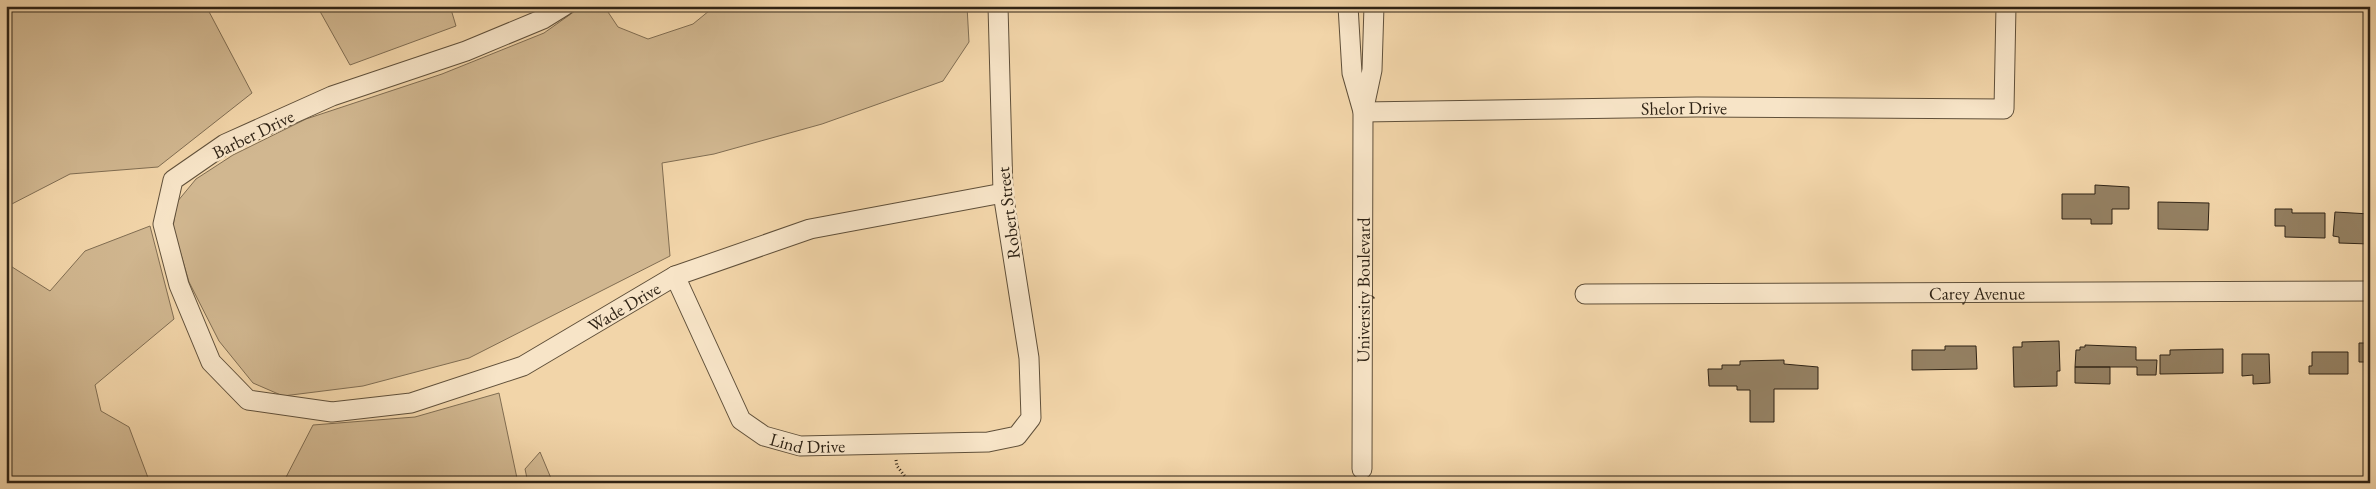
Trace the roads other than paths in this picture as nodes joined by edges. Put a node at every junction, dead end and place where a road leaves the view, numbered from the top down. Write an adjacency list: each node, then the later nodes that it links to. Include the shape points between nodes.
1 (564, 6): 11 (street, Barber Drive, via 543,19 466,51 332,96 225,144 173,180 163,224 178,285 211,362)
2 (998, 6): 7 (street, Robert Street)
3 (1348, 6): 6 (street, University Boulevard, via 1352,73)
4 (1374, 6): 6 (street, University Boulevard, via 1372,70)
5 (2006, 6): 6 (street, Shelor Drive, via 2004,110 1697,107)
6 (1363, 112): 13 (street, University Boulevard)
7 (1003, 193): 8 (street, Wade Drive, via 810,229); 12 (street, Robert Street, via 1029,358)
8 (675, 276): 11 (street, Wade Drive, via 523,366 411,404 332,412); 12 (street, Lind Drive, via 741,420 764,436 800,446 988,442 1017,436)
9 (2370, 291): 10 (street, Carey Avenue)
10 (1585, 294)
11 (248, 400)
12 (1031, 418)
13 (1362, 469)

